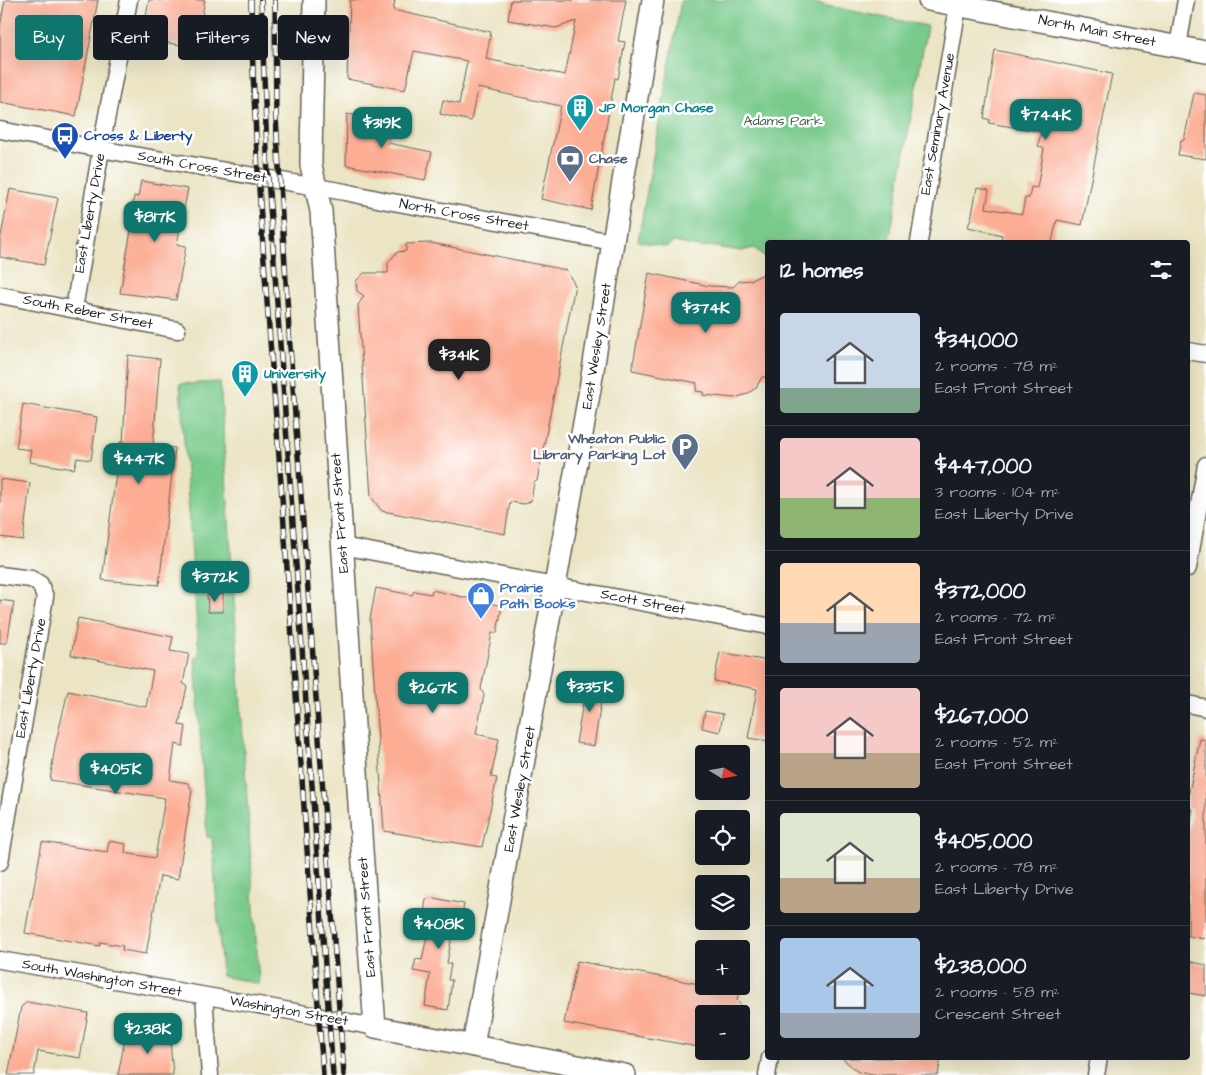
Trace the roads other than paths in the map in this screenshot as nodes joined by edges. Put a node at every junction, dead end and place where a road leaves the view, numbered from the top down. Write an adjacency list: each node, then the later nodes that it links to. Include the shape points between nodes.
1 (129, 0): 10 (street, East Liberty Drive)
2 (314, 0): 11 (street, East Front Street, via 311,165)
3 (653, 0): 13 (street, East Wesley Street)
4 (929, 0): 6 (street, North Main Street)
5 (1186, 0): 7 (street)
6 (959, 3): 7 (street, North Main Street); 12 (street, East Seminary Avenue)
7 (1178, 46): 8 (street, North Main Street)
8 (1206, 52)
9 (0, 130): 10 (street, South Cross Street)
10 (101, 149): 11 (street, South Cross Street); 15 (street, East Liberty Drive)
11 (316, 187): 13 (street, North Cross Street); 20 (street, East Front Street, via 321,210)
12 (919, 240)
13 (613, 242): 23 (street, East Wesley Street)
14 (0, 295): 15 (street, South Reber Street)
15 (74, 309): 16 (street, South Reber Street)
16 (177, 330)
17 (1190, 351): 18 (street)
18 (1206, 354)
19 (1206, 465): 21 (street)
20 (342, 546): 23 (street, Scott Street); 30 (street, East Front Street)
21 (1190, 557)
22 (0, 575): 27 (street, East Liberty Drive, via 32,579 40,584 45,597)
23 (556, 586): 24 (street, Scott Street); 31 (street, East Wesley Street)
24 (765, 625)
25 (1190, 704): 26 (street)
26 (1206, 708)
27 (0, 862)
28 (0, 960): 29 (street, South Washington Street)
29 (204, 996): 30 (street, Washington Street); 34 (street)
30 (375, 1027): 31 (street)
31 (474, 1046): 35 (street)
32 (770, 1060): 36 (street)
33 (1099, 1060): 37 (street)
34 (210, 1075)
35 (625, 1075)
36 (767, 1075)
37 (1096, 1075)

